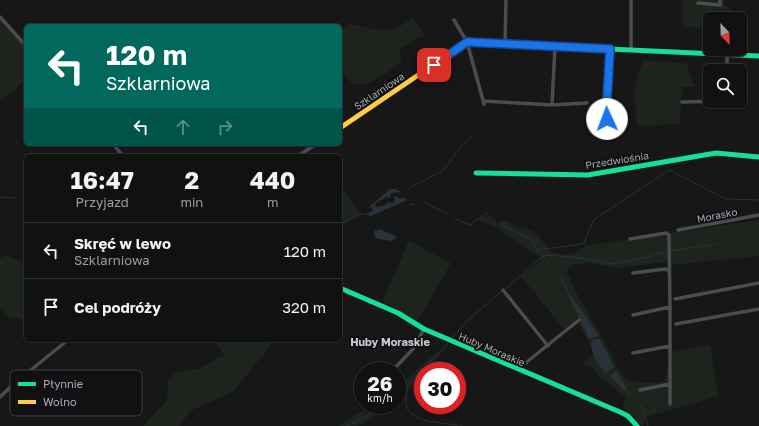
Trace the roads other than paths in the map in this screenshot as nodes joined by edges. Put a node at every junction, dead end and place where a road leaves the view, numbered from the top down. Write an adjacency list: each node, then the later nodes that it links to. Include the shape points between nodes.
1 (506, 0): 9 (street)
2 (631, 0): 12 (street)
3 (720, 0): 4 (street, via 720,5)
4 (698, 3)
5 (0, 17): 8 (street)
6 (454, 20): 7 (street)
7 (467, 42): 9 (street); 19 (street, via 484,103); 21 (street, Szklarniowa)
8 (24, 44)
9 (505, 44): 10 (street)
10 (555, 46): 11 (street); 19 (street)
11 (610, 49): 12 (street); 20 (street, via 606,116 607,119)
12 (631, 50): 13 (street)
13 (703, 53)
14 (747, 55): 15 (street)
15 (759, 56)
16 (682, 102): 17 (street)
17 (703, 102)
18 (588, 103): 19 (street)
19 (552, 105)
20 (614, 119)
21 (342, 127)
22 (114, 146): 24 (street)
23 (313, 146): 25 (street)
24 (121, 154)
25 (301, 154)
26 (759, 156): 27 (street, Przedwiośnia, via 716,153 588,175)
27 (476, 173)
28 (759, 215): 29 (street, Morasko)
29 (678, 230)
30 (630, 239): 32 (street, via 668,234)
31 (633, 273): 32 (street, via 665,269)
32 (669, 273): 37 (street)
33 (759, 283): 36 (street)
34 (342, 289): 42 (street, Huby Moraskie, via 398,313)
35 (503, 290): 44 (street)
36 (675, 299)
37 (670, 307): 39 (street); 45 (street)
38 (759, 310): 41 (street)
39 (633, 315)
40 (579, 320): 44 (street)
41 (676, 324)
42 (424, 329): 47 (street, via 413,349); 49 (street, Huby Moraskie)
43 (66, 342): 48 (street)
44 (548, 346): 49 (street)
45 (670, 346): 46 (street); 50 (street)
46 (633, 353)
47 (401, 362)
48 (31, 370)
49 (518, 370): 55 (street, Huby Moraskie, via 620,412)
50 (670, 384): 52 (street); 54 (street)
51 (10, 388): 53 (street)
52 (640, 390)
53 (0, 397)
54 (670, 404)
55 (637, 426)

